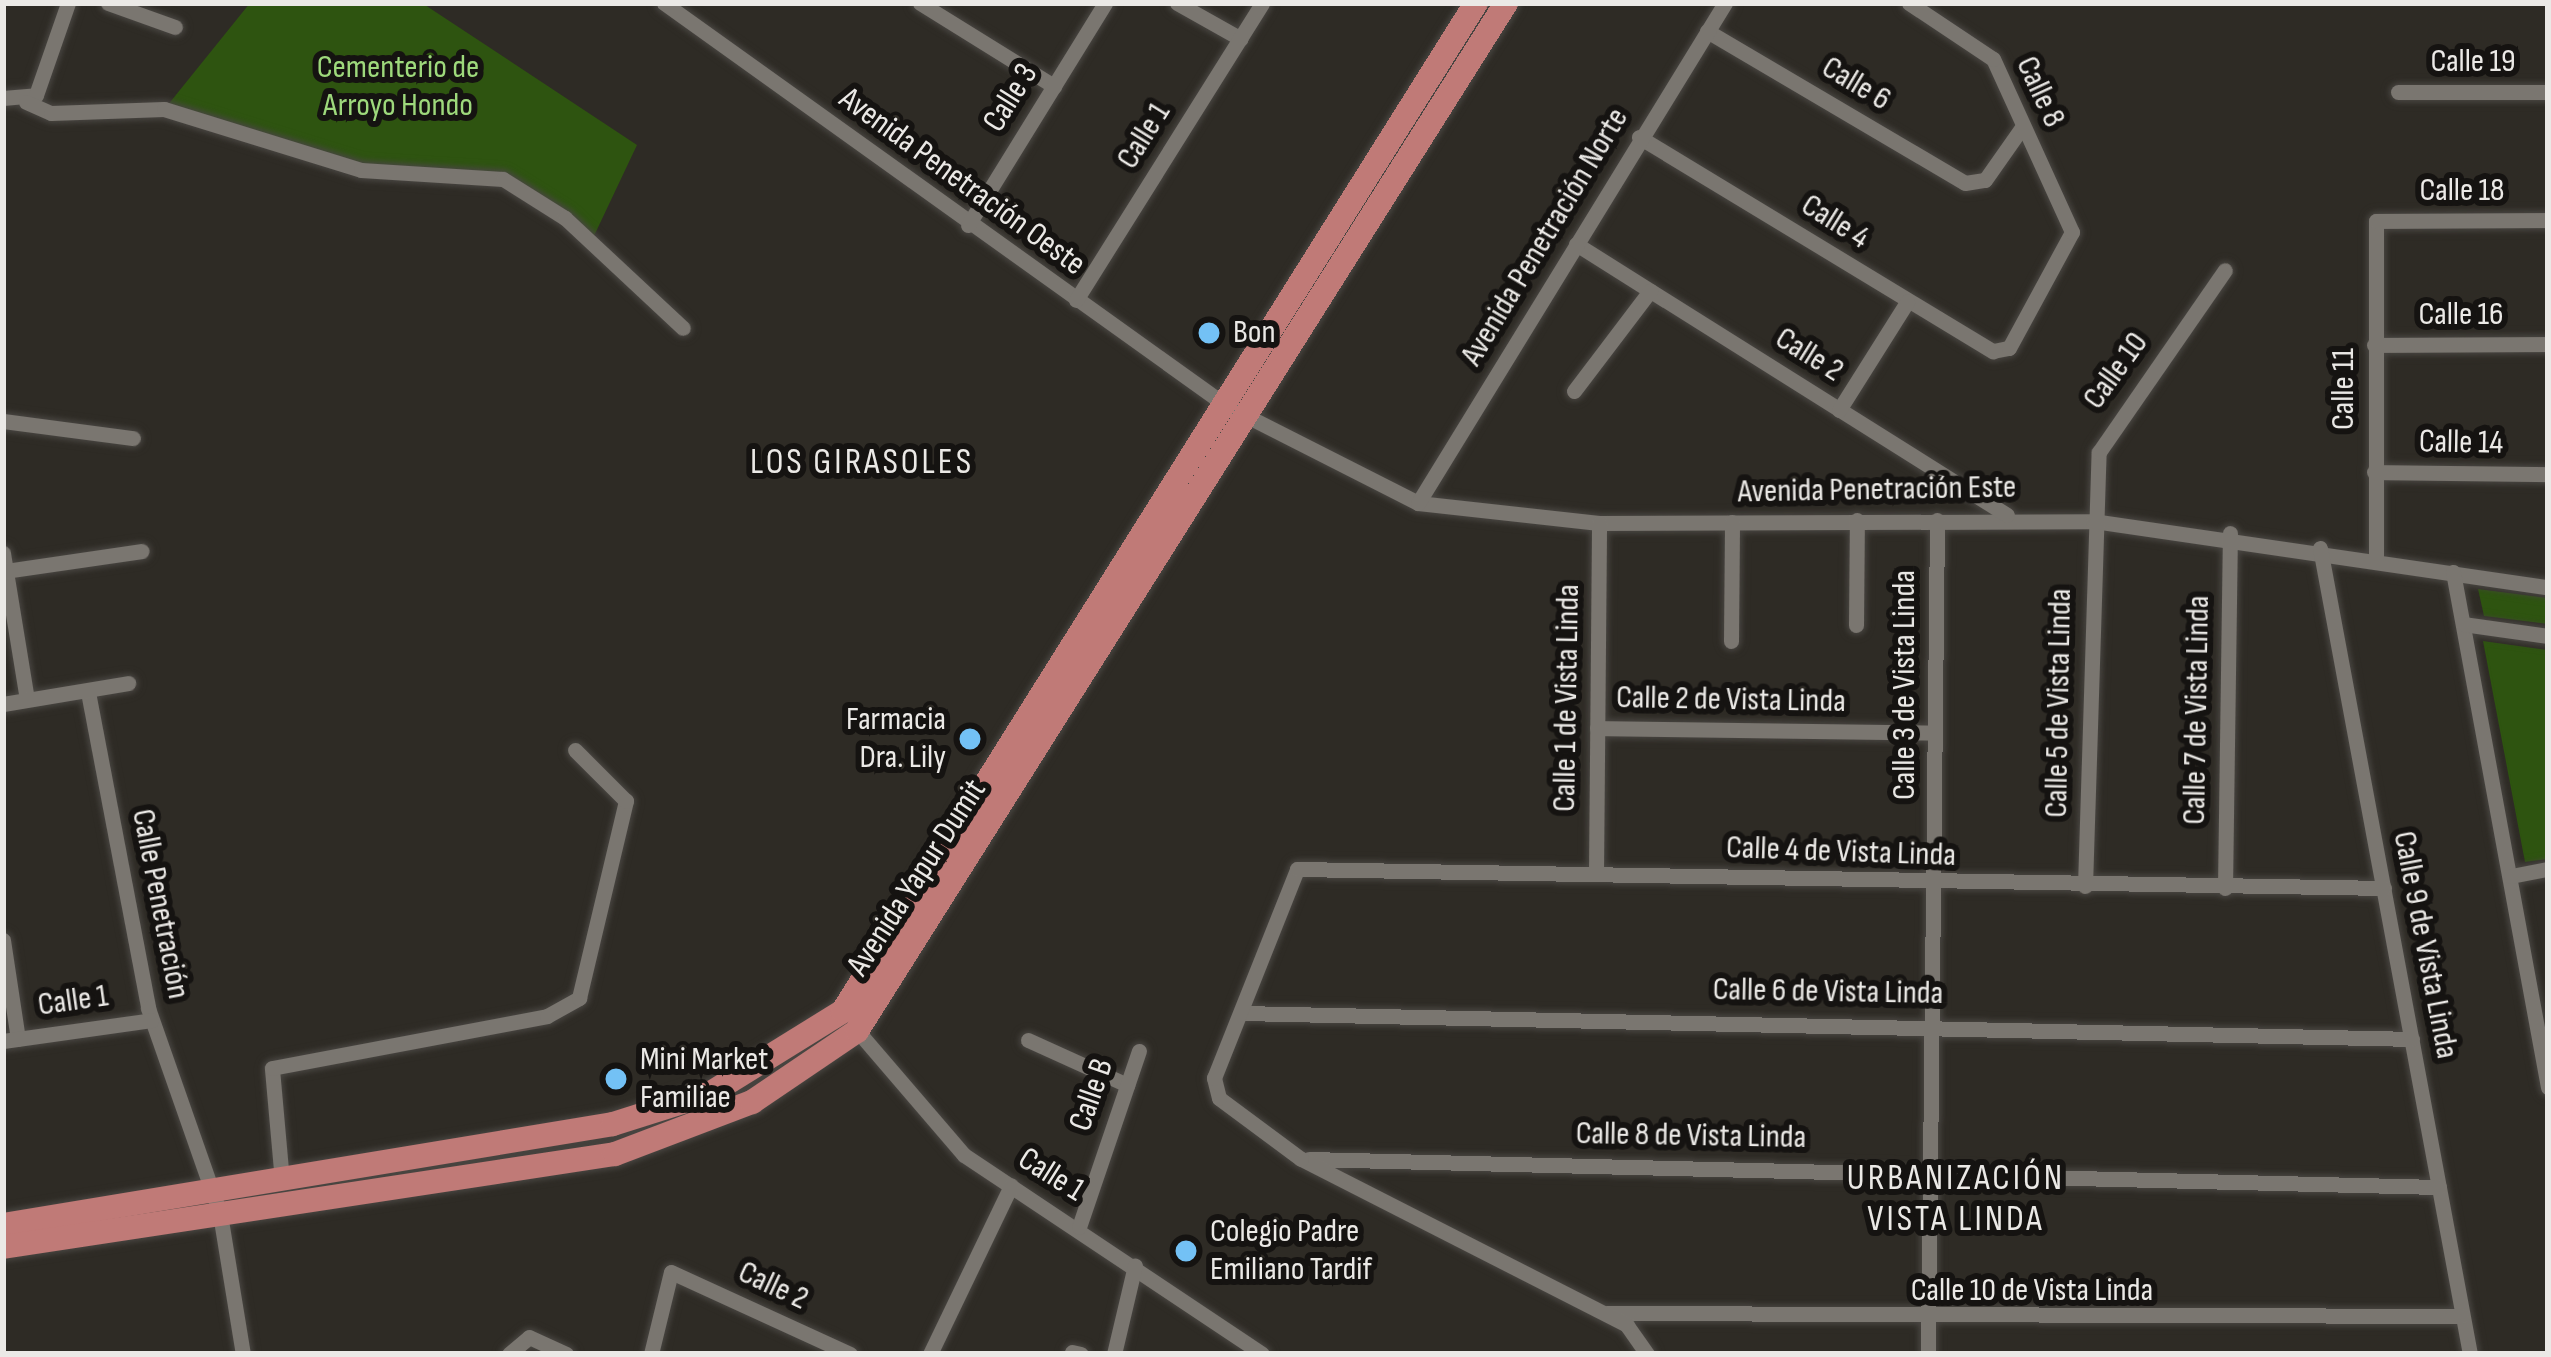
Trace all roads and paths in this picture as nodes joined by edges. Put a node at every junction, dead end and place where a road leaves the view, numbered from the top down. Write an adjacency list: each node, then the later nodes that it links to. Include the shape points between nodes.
1 (68, 3): 19 (street)
2 (108, 3): 12 (street)
3 (664, 3): 24 (street, Avenida Penetración Oeste)
4 (920, 3): 15 (street)
5 (1105, 3): 15 (street, Calle 3)
6 (1177, 3): 14 (street)
7 (1262, 3): 14 (street, Calle 1)
8 (1476, 3): 35 (main road, Avenida Yapur Dumit)
9 (1505, 3): 38 (main road, Avenida Yapur Dumit)
10 (1725, 3): 13 (street, Avenida Penetración Norte)
11 (1909, 3): 20 (street, Calle 8, via 1993,59)
12 (176, 27)
13 (1707, 31): 20 (street, Calle 6, via 1976,184); 21 (street, Avenida Penetración Norte)
14 (1241, 39): 28 (street, Calle 1)
15 (1054, 86): 24 (street, Calle 3)
16 (2398, 92): 17 (street, Calle 19)
17 (2548, 92)
18 (3, 98): 19 (street)
19 (26, 102): 30 (street, via 84,115 164,110 362,170 503,178 565,218)
20 (2023, 126): 33 (street, Calle 8, via 2072,242)
21 (1639, 137): 25 (street, Avenida Penetración Norte); 29 (street, Calle 4)
22 (2548, 220): 23 (street, Calle 18)
23 (2375, 221): 32 (street, Calle 11)
24 (968, 224): 28 (street, Avenida Penetración Oeste)
25 (1576, 244): 27 (street, Calle 2); 42 (street, Avenida Penetración Norte)
26 (2225, 270): 47 (street, Calle 10, via 2102,443)
27 (1650, 291): 34 (street); 36 (street, Calle 2)
28 (1076, 300): 35 (street, Avenida Penetración Oeste)
29 (1907, 302): 33 (street, Calle 4); 36 (street)
30 (682, 328)
31 (2548, 344): 32 (street, Calle 16)
32 (2374, 345): 40 (street, Calle 11)
33 (2002, 351)
34 (1574, 391)
35 (1227, 406): 38 (street, Avenida Penetración Este); 78 (main road, Avenida Yapur Dumit)
36 (1839, 410): 43 (street, Calle 2)
37 (3, 421): 39 (street)
38 (1252, 421): 42 (street, Avenida Penetración Este); 78 (main road, Avenida Yapur Dumit)
39 (133, 439)
40 (2374, 472): 41 (street, Calle 14); 53 (street, Calle 11)
41 (2548, 474)
42 (1418, 503): 48 (street, Avenida Penetración Este)
43 (2010, 517): 45 (street, Avenida Penetración Este); 47 (street, Avenida Penetración Este)
44 (1857, 520): 45 (street, Avenida Penetración Este); 46 (street, Avenida Penetración Este); 58 (street)
45 (1936, 520): 66 (street, Calle 3 de Vista Linda)
46 (1732, 521): 48 (street, Avenida Penetración Este); 60 (street)
47 (2093, 521): 49 (street, Avenida Penetración Este); 72 (street, Calle 5 de Vista Linda)
48 (1599, 523): 65 (street, Calle 1 de Vista Linda)
49 (2230, 533): 50 (street, Avenida Penetración Este); 73 (street, Calle 7 de Vista Linda)
50 (2320, 548): 53 (street, Avenida Penetración Este); 74 (street, Calle 9 de Vista Linda)
51 (142, 551): 54 (street)
52 (3, 553): 54 (street)
53 (2376, 557): 55 (street, Avenida Penetración Este)
54 (5, 572): 63 (street)
55 (2453, 572): 56 (street, Avenida Penetración Este); 57 (street)
56 (2548, 587)
57 (2463, 624): 59 (street); 70 (street)
58 (1856, 625)
59 (2548, 636)
60 (1731, 641)
61 (128, 683): 62 (street)
62 (88, 692): 63 (street); 77 (street, Calle Penetración)
63 (27, 699): 64 (street)
64 (3, 704)
65 (1598, 728): 66 (street, Calle 2 de Vista Linda); 69 (street, Calle 1 de Vista Linda)
66 (1935, 733): 71 (street, Calle 3 de Vista Linda)
67 (575, 750): 88 (street, via 626,801 579,998 547,1016 272,1068)
68 (2548, 869): 70 (street)
69 (1595, 874): 71 (street, Calle 4 de Vista Linda); 76 (street, Calle 4 de Vista Linda, via 1297,869)
70 (2511, 876): 85 (street)
71 (1934, 886): 72 (street, Calle 4 de Vista Linda); 79 (street, Calle 3 de Vista Linda)
72 (2085, 886): 73 (street, Calle 4 de Vista Linda)
73 (2225, 888): 74 (street, Calle 4 de Vista Linda)
74 (2384, 888): 80 (street, Calle 9 de Vista Linda)
75 (3, 940): 81 (street)
76 (1242, 1012): 79 (street, Calle 6 de Vista Linda); 86 (street, via 1214,1090)
77 (152, 1020): 81 (street, Calle 1); 91 (street, Calle Penetración)
78 (850, 1021): 88 (main road, Avenida Yapur Dumit, via 711,1093 613,1124); 89 (street, Calle 1, via 964,1155); 91 (main road, Avenida Yapur Dumit, via 752,1102 615,1154)
79 (1933, 1024): 80 (street, Calle 6 de Vista Linda); 87 (street, Calle 3 de Vista Linda)
80 (2412, 1039): 90 (street, Calle 9 de Vista Linda)
81 (10, 1040)
82 (1028, 1040): 84 (street)
83 (1138, 1052): 84 (street, Calle B)
84 (1127, 1085): 93 (street, Calle B)
85 (2548, 1086)
86 (1301, 1159): 87 (street, Calle 8 de Vista Linda); 96 (street)
87 (1932, 1170): 90 (street, Calle 8 de Vista Linda); 98 (street, Calle 3 de Vista Linda)
88 (282, 1181): 91 (main road, Avenida Yapur Dumit)
89 (1011, 1186): 93 (street, Calle 1); 104 (street)
90 (2440, 1187): 97 (street, Calle 9 de Vista Linda)
91 (214, 1203): 92 (main road, Avenida Yapur Dumit); 94 (main road, Avenida Yapur Dumit); 99 (street, Calle Penetración)
92 (3, 1225)
93 (1079, 1227): 95 (street, Calle 1)
94 (3, 1247)
95 (1135, 1265): 105 (street); 106 (street, Calle 1)
96 (1602, 1313): 98 (street, Calle 10 de Vista Linda); 107 (street)
97 (2462, 1316): 98 (street, Calle 10 de Vista Linda); 109 (street, Calle 9 de Vista Linda)
98 (1928, 1322): 108 (street, Calle 3 de Vista Linda)
99 (243, 1354)
100 (509, 1354): 101 (street, via 529,1337)
101 (566, 1354)
102 (651, 1354): 103 (street, Calle 2, via 671,1272)
103 (850, 1354)
104 (930, 1354)
105 (1114, 1354)
106 (1262, 1354)
107 (1647, 1354)
108 (1928, 1354)
109 (2470, 1354)

